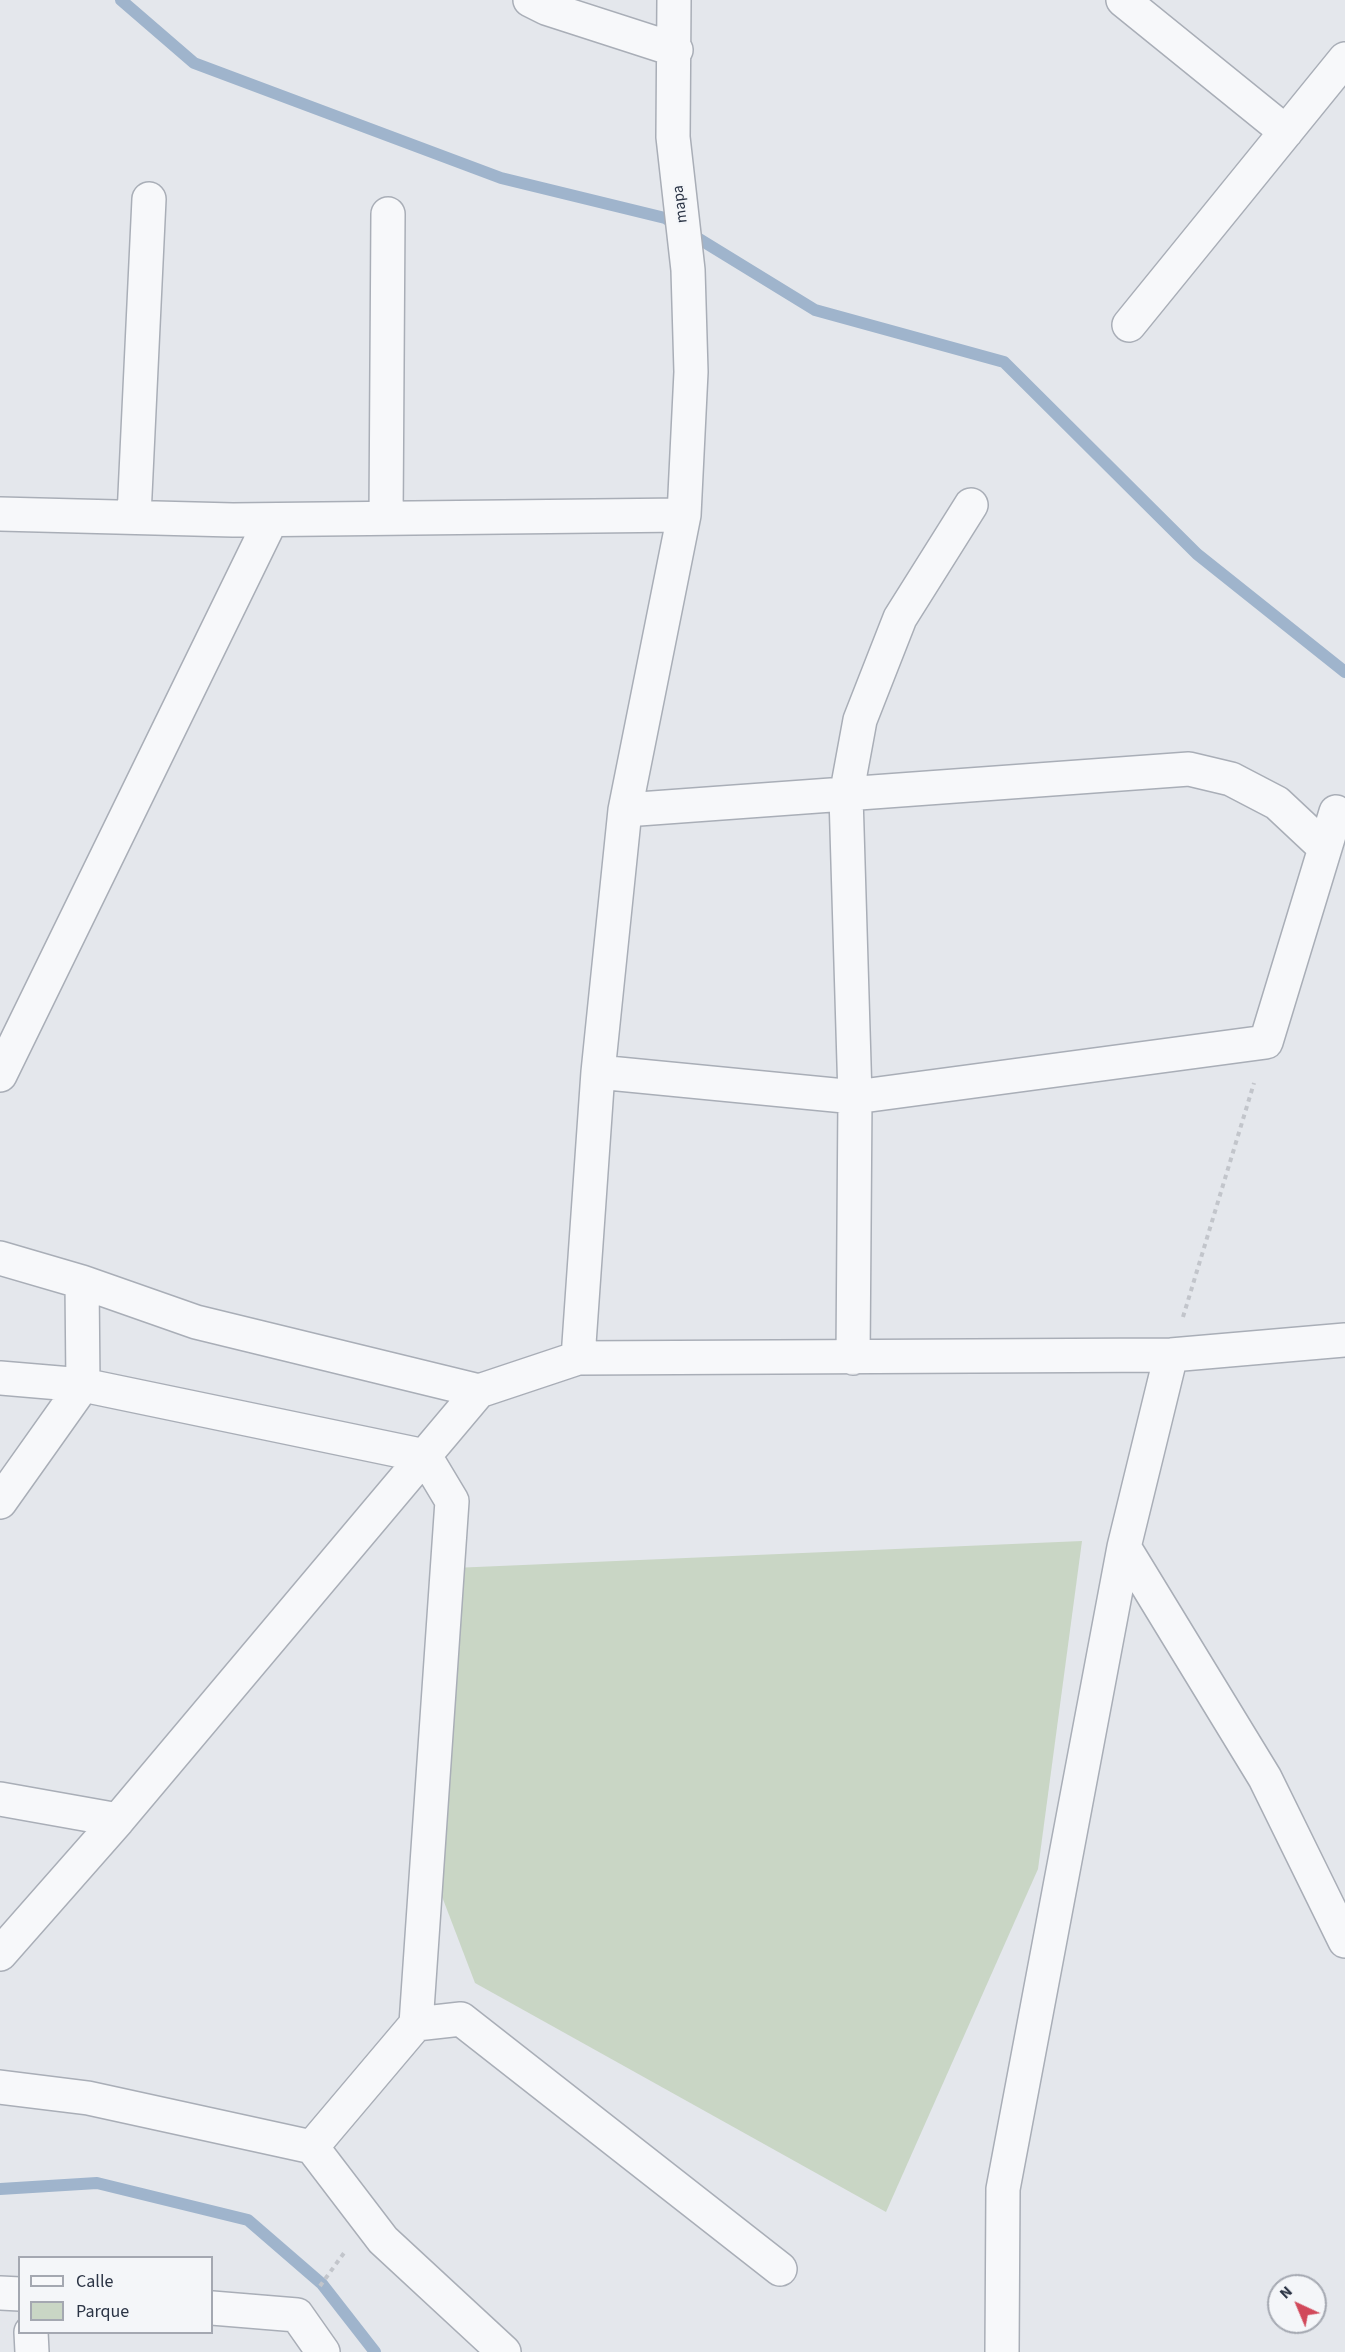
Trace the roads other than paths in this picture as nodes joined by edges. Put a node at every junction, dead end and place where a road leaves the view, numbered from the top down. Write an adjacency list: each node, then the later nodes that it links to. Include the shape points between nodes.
1 (530, 0): 4 (street)
2 (674, 0): 4 (street, mapa)
3 (1123, 0): 6 (street)
4 (675, 50): 12 (street, mapa, via 673,137 688,270 691,372)
5 (1345, 59): 6 (street)
6 (1286, 132): 9 (street)
7 (149, 199): 13 (street)
8 (388, 214): 14 (street)
9 (1129, 325)
10 (971, 505): 16 (street, via 900,618 860,720)
11 (0, 513): 13 (street)
12 (684, 515): 14 (street); 17 (street, mapa)
13 (134, 516): 15 (street)
14 (386, 518): 15 (street)
15 (271, 520): 21 (street)
16 (846, 796): 17 (street); 19 (street, via 1189,769 1231,779 1277,803); 22 (street)
17 (625, 810): 20 (street, mapa)
18 (1336, 812): 19 (street)
19 (1325, 848): 22 (street, via 1266,1041)
20 (598, 1072): 22 (street); 27 (street, mapa)
21 (0, 1076)
22 (855, 1097): 28 (street)
23 (0, 1258): 24 (street)
24 (82, 1282): 30 (street); 31 (street, via 196,1322)
25 (1345, 1340): 26 (street)
26 (1172, 1355): 28 (street); 34 (street)
27 (578, 1358): 28 (street); 31 (street)
28 (853, 1358)
29 (0, 1378): 30 (street)
30 (83, 1385): 32 (street); 33 (street)
31 (479, 1391): 32 (street)
32 (425, 1456): 36 (street); 39 (street, via 452,1501)
33 (0, 1502)
34 (1124, 1547): 37 (street, via 1265,1778); 50 (street, via 1003,2189)
35 (0, 1799): 36 (street)
36 (118, 1820): 38 (street)
37 (1345, 1941)
38 (0, 1954)
39 (416, 2024): 41 (street); 42 (street, via 461,2019)
40 (0, 2087): 41 (street, via 88,2098)
41 (312, 2146): 49 (street, via 383,2240)
42 (780, 2269)
43 (0, 2293): 44 (street)
44 (18, 2294)
45 (213, 2308): 48 (street, via 297,2315)
46 (31, 2334): 47 (street)
47 (32, 2352)
48 (323, 2352)
49 (504, 2352)
50 (1002, 2352)

